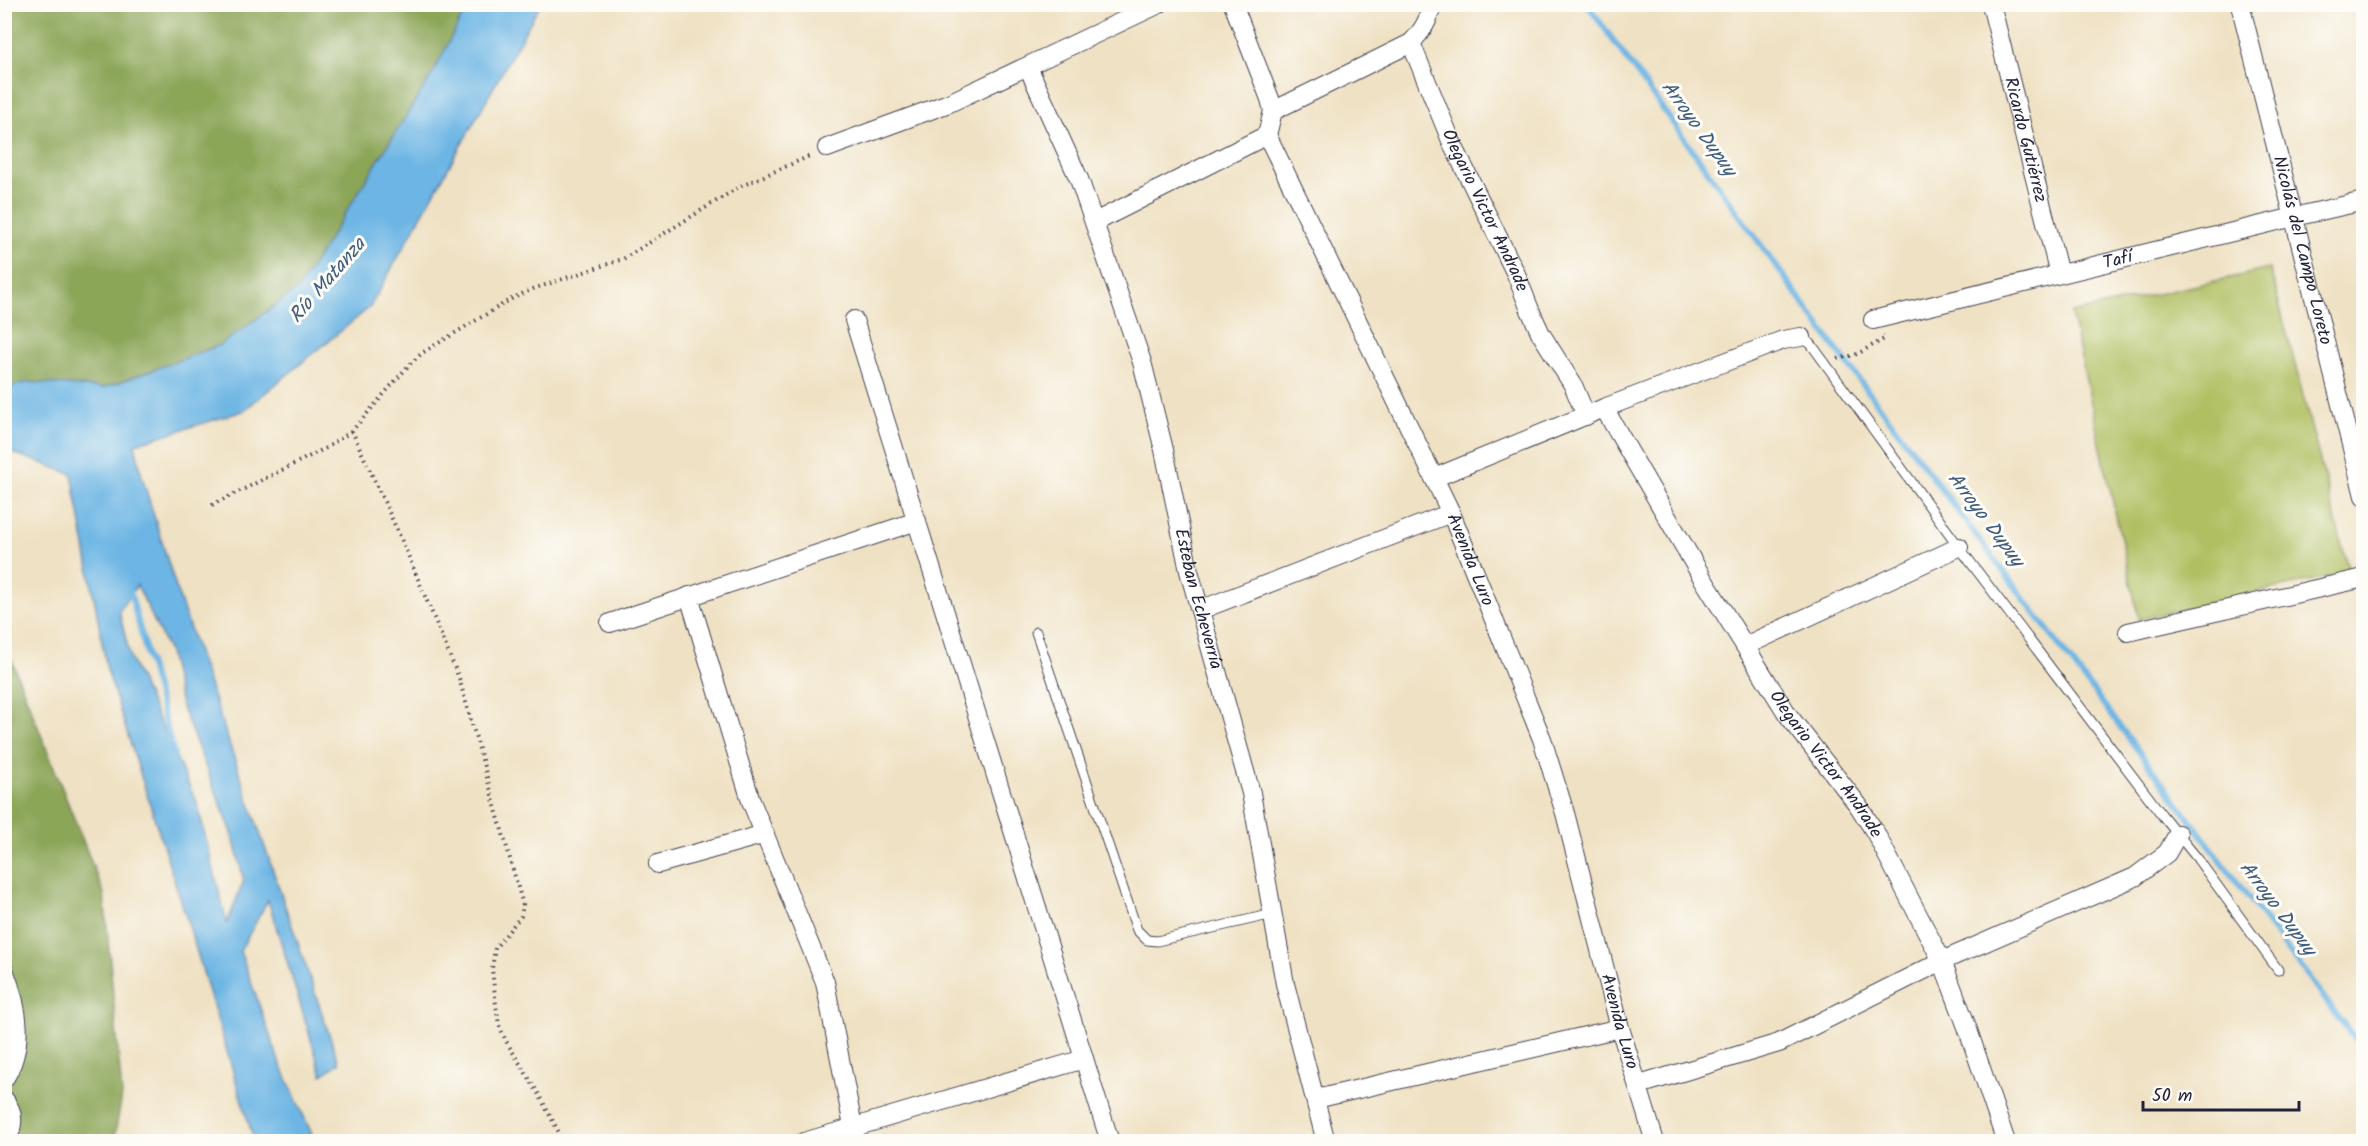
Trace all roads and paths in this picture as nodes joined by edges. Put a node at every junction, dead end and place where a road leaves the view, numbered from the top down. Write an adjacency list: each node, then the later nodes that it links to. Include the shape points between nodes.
1 (1159, 4): 7 (street)
2 (1233, 4): 8 (street)
3 (1432, 4): 6 (street, via 1423,30)
4 (1990, 4): 14 (street, Ricardo Gutiérrez)
5 (2240, 4): 12 (street, Nicolás del Campo Loreto)
6 (1411, 43): 8 (street); 21 (street, Olegario Victor Andrade, via 1534,318 1573,385)
7 (1028, 67): 10 (street, via 949,103); 13 (street, Esteban Echeverría)
8 (1273, 111): 9 (street)
9 (1267, 135): 13 (street); 23 (street, Avenida Luro)
10 (827, 148): 22 (path, via 739,187 623,259 513,298 423,352)
11 (2364, 201): 12 (street, Tafí)
12 (2294, 217): 14 (street, Tafí); 24 (street, Nicolás del Campo Loreto)
13 (1095, 222): 31 (street, Esteban Echeverría, via 1151,395)
14 (2059, 274): 16 (street, Tafí)
15 (854, 320): 27 (street)
16 (1873, 320)
17 (1801, 337): 20 (street, via 1782,340); 28 (lane, via 1811,344)
18 (1857, 354): 19 (path)
19 (1833, 361)
20 (1604, 408): 21 (street); 35 (street, Olegario Victor Andrade)
21 (1586, 416): 23 (street)
22 (352, 431): 25 (path); 51 (path, via 459,678 523,905 521,916 495,948 492,969 499,1025)
23 (1434, 478): 26 (street, Avenida Luro)
24 (2364, 496)
25 (212, 505)
26 (1451, 513): 31 (street); 43 (street, Avenida Luro, via 1542,739)
27 (917, 521): 30 (street); 44 (street)
28 (1959, 547): 35 (street); 37 (lane)
29 (2364, 578): 34 (street)
30 (689, 597): 32 (street); 36 (street, via 751,801)
31 (1200, 610): 39 (street, Esteban Echeverría, via 1247,775)
32 (610, 623)
33 (1036, 632): 39 (lane, via 1137,930 1147,940 1157,941)
34 (2128, 632)
35 (1745, 646): 40 (street, Olegario Victor Andrade, via 1788,715 1864,814)
36 (765, 834): 38 (street); 49 (street, via 825,982)
37 (2178, 834): 40 (street, via 2167,853 2135,877); 42 (lane)
38 (658, 864)
39 (1273, 914): 48 (street, Esteban Echeverría, via 1291,1011)
40 (1942, 961): 46 (street, via 1779,1042); 56 (street, Olegario Victor Andrade)
41 (4, 970): 45 (street, via 12,989 19,1033 11,1069)
42 (2278, 970)
43 (1620, 1028): 46 (street, Avenida Luro); 48 (street)
44 (1084, 1059): 49 (street); 53 (street)
45 (4, 1079)
46 (1639, 1085): 55 (street, Avenida Luro)
47 (4, 1099): 50 (street, via 14,1123)
48 (1316, 1099): 54 (street, Esteban Echeverría)
49 (854, 1134): 52 (street)
50 (7, 1142)
51 (564, 1142)
52 (804, 1142)
53 (1110, 1142)
54 (1326, 1142)
55 (1655, 1142)
56 (2006, 1142)

